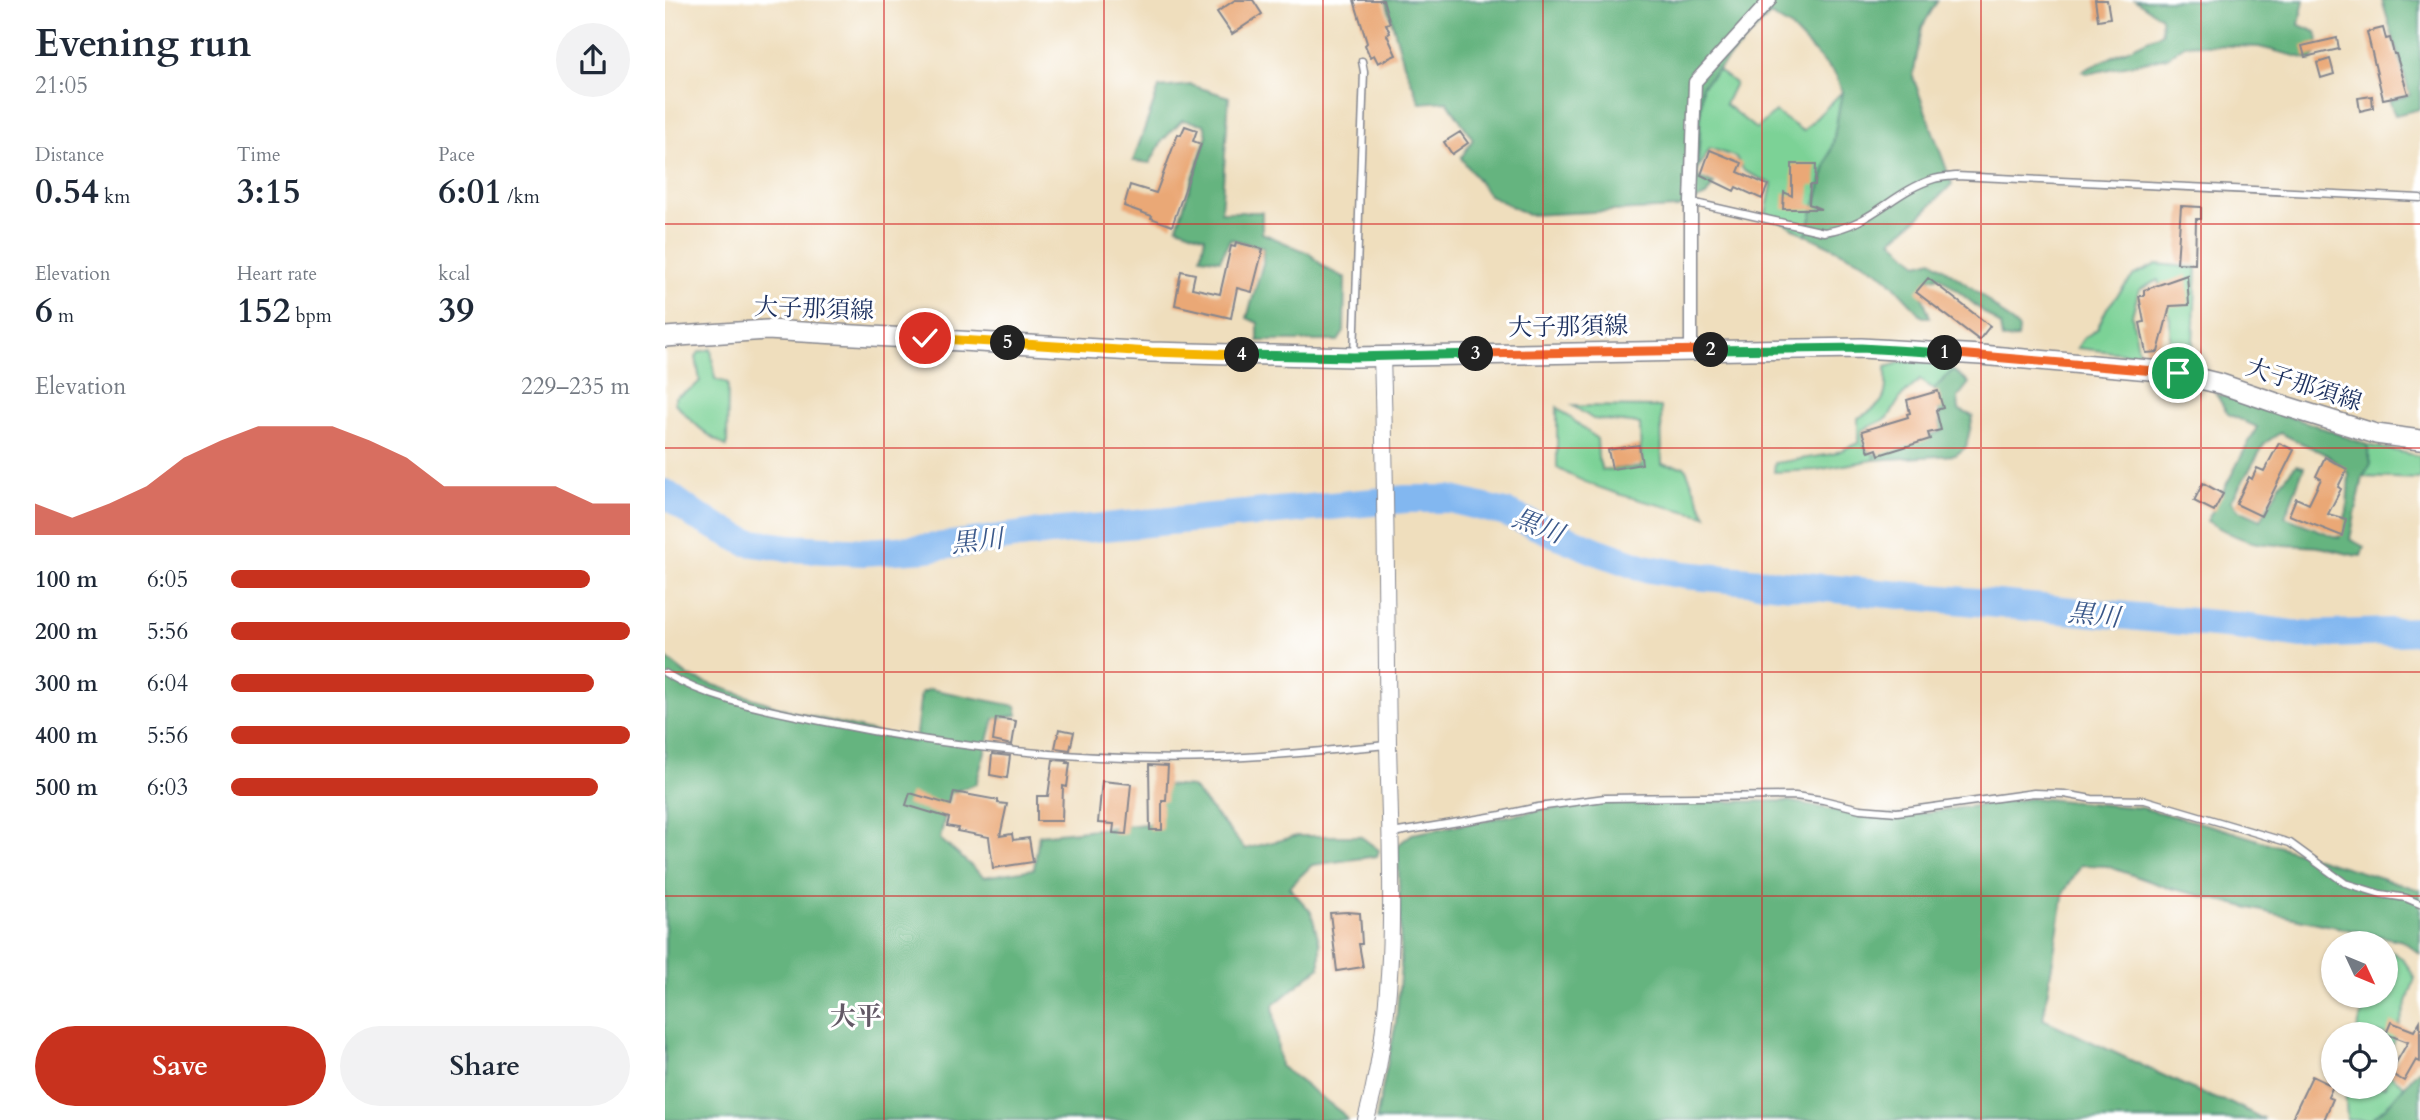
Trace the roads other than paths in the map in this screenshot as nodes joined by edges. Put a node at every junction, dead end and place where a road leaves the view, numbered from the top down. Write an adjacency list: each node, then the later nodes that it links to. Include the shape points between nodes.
1 (1770, 0): 4 (street, via 1695,82)
2 (1362, 61): 8 (lane)
3 (2420, 198): 4 (lane, via 1956,176 1934,178 1860,222 1824,232)
4 (1692, 202): 6 (street)
5 (665, 337): 8 (main road, 大子那須線, via 767,330 1151,352)
6 (1691, 350): 7 (main road, 大子那須線); 9 (main road, 大子那須線, via 1861,348 2172,372 2376,433)
7 (1382, 356): 8 (main road, 大子那須線); 11 (street)
8 (1354, 357)
9 (2420, 440)
10 (665, 673): 11 (lane, via 709,694 789,714 879,733 1020,752 1219,758)
11 (1388, 745): 12 (street)
12 (1391, 833): 13 (lane, via 1605,798 1795,796 1897,812 2034,793 2064,794 2145,800 2290,843 2345,883); 14 (street, via 1391,967 1382,1048)
13 (2420, 904)
14 (1366, 1120)

